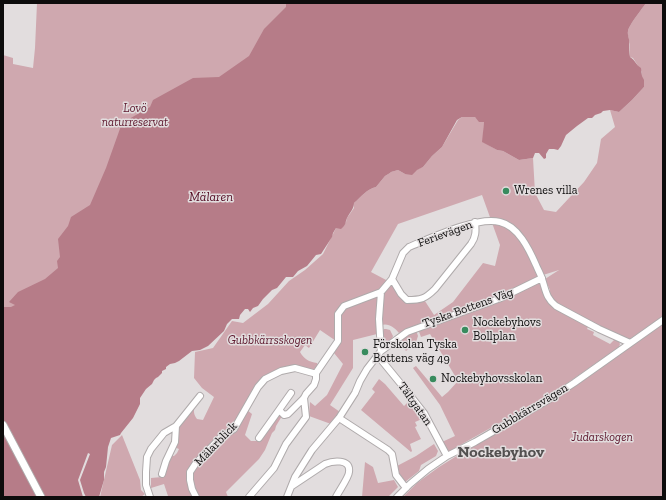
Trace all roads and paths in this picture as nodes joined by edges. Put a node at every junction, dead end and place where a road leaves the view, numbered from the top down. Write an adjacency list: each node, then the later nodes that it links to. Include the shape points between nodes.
1 (475, 222): 2 (street, Ferievägen, via 501,222 514,230 521,237); 3 (street, Ferievägen, via 409,247 403,253); 3 (street, via 476,232 471,244 428,296 407,300)
2 (542, 278): 6 (street, Ferievägen, via 550,302); 7 (street, Tyska Bottens Väg, via 501,298 407,332)
3 (392, 279): 4 (street, Ferievägen)
4 (381, 292): 7 (street); 8 (street, Ferievägen, via 344,306 338,314 338,341)
5 (663, 320): 6 (street, Gubbkärrsvägen)
6 (630, 344): 18 (street, Gubbkärrsvägen, via 548,400)
7 (379, 354): 13 (street, Tyska Bottens Väg, via 367,369); 18 (street, Tältgatan, via 424,413)
8 (316, 373): 11 (street, Ferievägen, via 314,385); 25 (street, Mälarblick, via 295,368 281,371 265,379 234,429 221,437 190,472 192,489)
9 (291, 393): 12 (street)
10 (200, 396): 15 (street)
11 (304, 398): 12 (street, Ferievägen, via 288,414 284,415); 26 (street, via 306,417 286,444 274,468)
12 (278, 410): 17 (street)
13 (339, 418): 20 (street, Tyska Bottens Väg, via 312,450); 21 (street, via 392,454 396,475)
14 (3, 425): 23 (main road)
15 (176, 426): 19 (street, via 175,442); 24 (street, via 164,433 147,457 146,485)
16 (3, 434): 22 (main road)
17 (259, 438)
18 (447, 456): 21 (street, Gubbkärrsvägen)
19 (162, 474)
20 (292, 486): 27 (street, Tyska Bottens Väg); 28 (street, via 324,464 345,463 350,473)
21 (406, 488): 29 (street, Gubbkärrsvägen)
22 (37, 497)
23 (41, 497)
24 (150, 497)
25 (196, 497)
26 (249, 497)
27 (287, 497)
28 (336, 497)
29 (397, 497)

